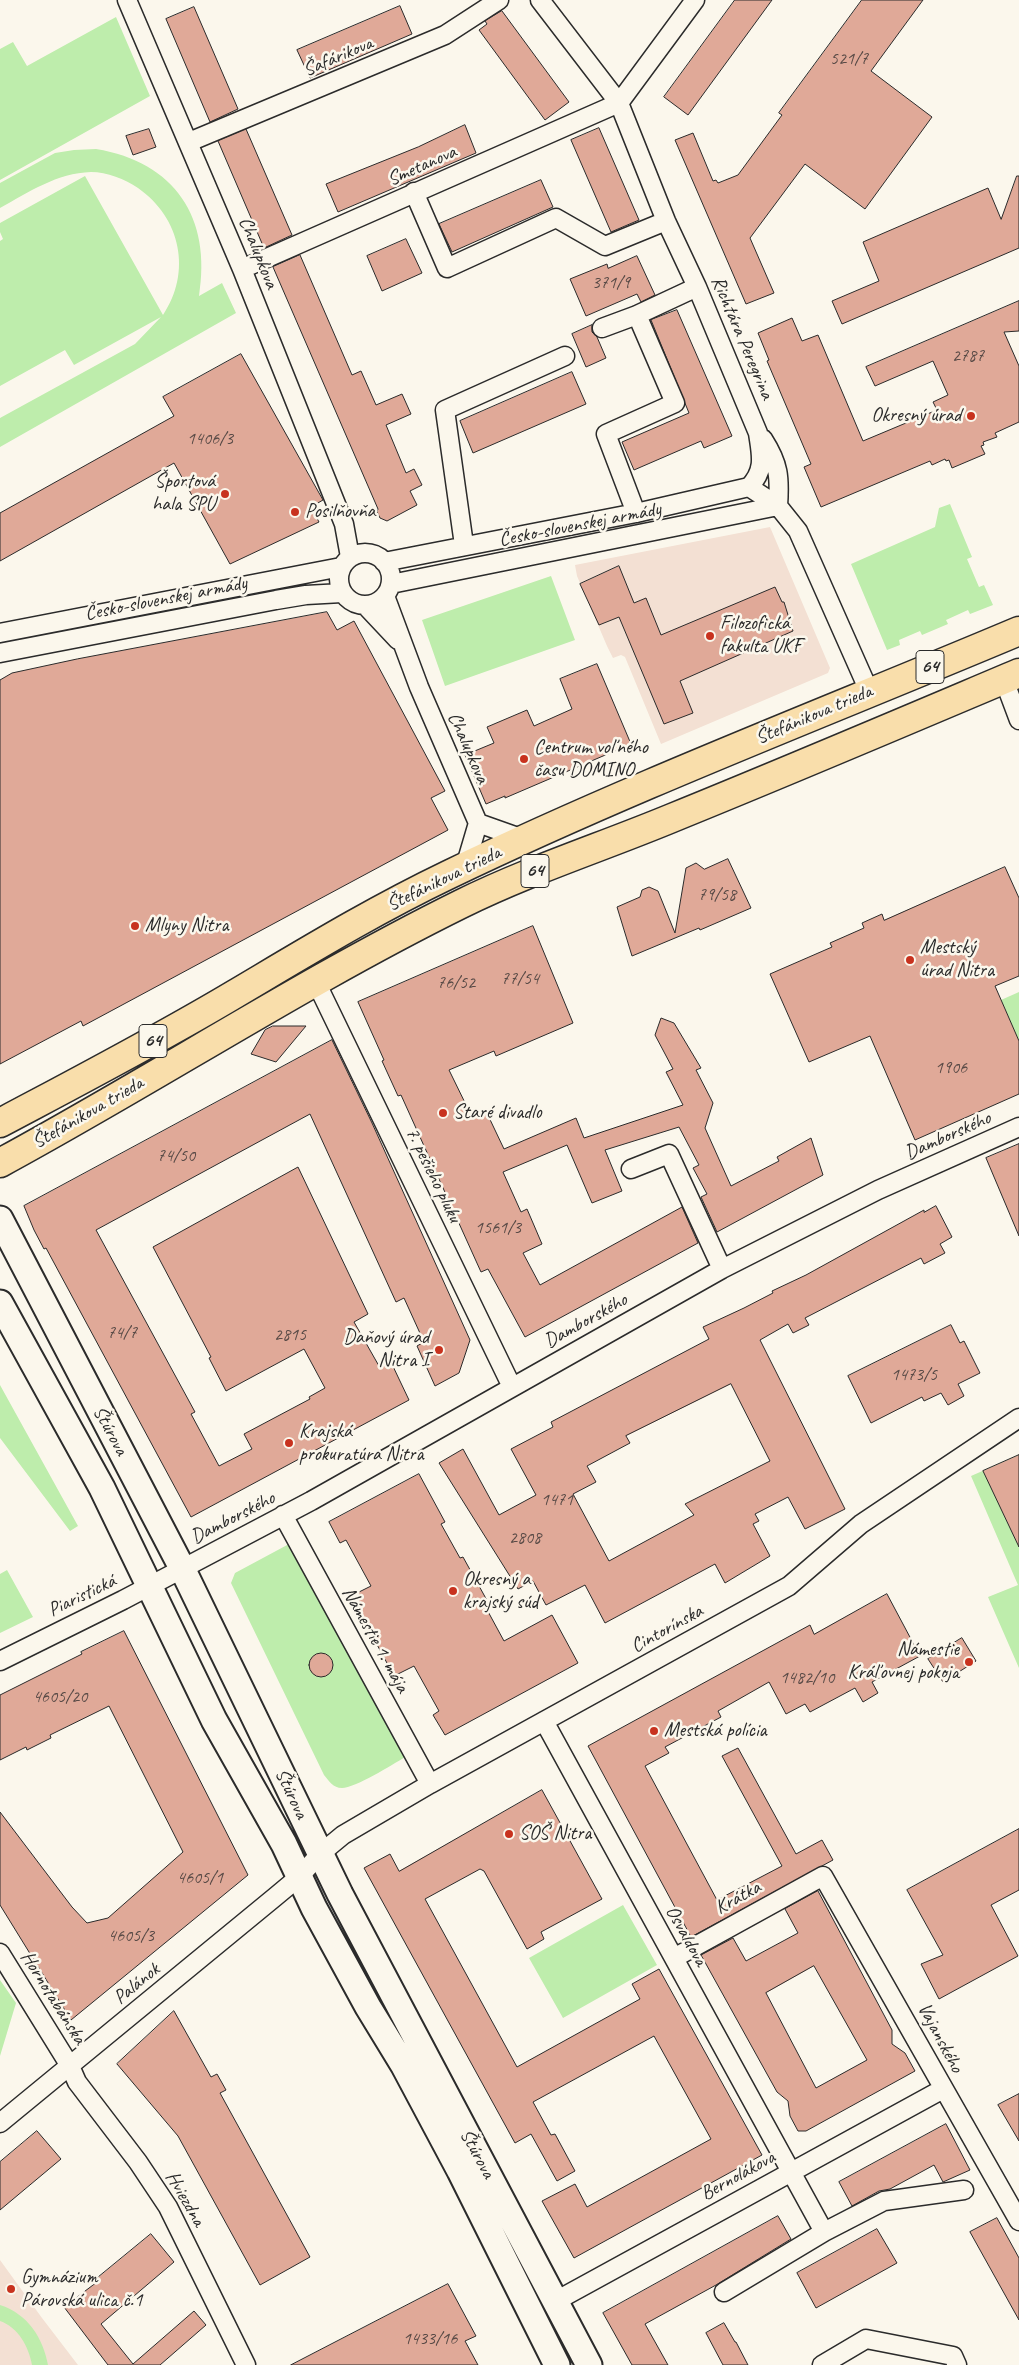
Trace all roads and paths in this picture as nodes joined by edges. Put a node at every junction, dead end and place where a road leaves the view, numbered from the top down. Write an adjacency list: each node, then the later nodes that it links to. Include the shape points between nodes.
1 (127, 0): 6 (street, Chalupkova)
2 (499, 0): 6 (street, Šafárikova, via 445,34)
3 (540, 0): 5 (street, Richtára Peregrina)
4 (695, 0): 5 (street)
5 (619, 103): 7 (street, Smetanova); 8 (street, Richtára Peregrina)
6 (189, 142): 9 (street, Chalupkova)
7 (414, 192): 8 (street, via 447,268 556,218 605,246); 9 (street, Smetanova)
8 (666, 221): 10 (street, Richtára Peregrina)
9 (242, 269): 18 (street, Chalupkova)
10 (697, 287): 11 (street); 14 (street, Richtára Peregrina)
11 (637, 316): 12 (street); 17 (street, via 675,403 606,434)
12 (602, 328)
13 (565, 356): 19 (street, via 445,410)
14 (758, 432): 15 (street, Richtára Peregrina, via 762,458 758,478); 16 (street, via 773,455 780,476)
15 (749, 487): 16 (street); 17 (street, Česko-slovenskej armády)
16 (778, 506): 23 (street, Česko-slovenskej armády); 32 (street, via 798,531)
17 (636, 513): 19 (street, Česko-slovenskej armády)
18 (344, 524): 20 (street, Chalupkova); 21 (street, Chalupkova)
19 (464, 545): 22 (street, Česko-slovenskej armády)
20 (368, 553): 21 (street); 22 (street)
21 (346, 562): 24 (street, via 338,585); 27 (street, Česko-slovenskej armády)
22 (384, 562): 23 (street, via 391,576)
23 (388, 590): 25 (street, via 373,605); 29 (street, Chalupkova)
24 (342, 593): 25 (street, via 352,603); 30 (street, Česko-slovenskej armády, via 276,600)
25 (366, 606): 29 (street, Chalupkova)
26 (1019, 631): 28 (main road, Štefánikova trieda / 64)
27 (0, 633)
28 (991, 642): 31 (main road); 32 (main road, Štefánikova trieda / 64)
29 (404, 647): 35 (street, Chalupkova)
30 (0, 653)
31 (1012, 676): 33 (street); 34 (main road, Štefánikova trieda / 64)
32 (869, 691): 34 (main road); 36 (main road, Štefánikova trieda / 64)
33 (1019, 720)
34 (885, 728): 39 (main road, Štefánikova trieda / 64, via 670,819 508,882)
35 (478, 823): 36 (street); 37 (street)
36 (526, 840): 37 (main road, Štefánikova trieda / 64)
37 (466, 867): 38 (main road, Štefánikova trieda / 64, via 364,917)
38 (302, 952): 39 (main road); 40 (main road, Štefánikova trieda / 64, via 144,1046)
39 (316, 982): 42 (main road, Štefánikova trieda / 64); 47 (street, 7. pešieho pluku)
40 (0, 1122)
41 (1019, 1127): 45 (street, Damborského, via 878,1190)
42 (0, 1163)
43 (631, 1169): 45 (street, via 669,1154)
44 (0, 1219): 50 (main road, Štúrova)
45 (722, 1269): 47 (street, Damborského)
46 (0, 1304): 51 (main road, Štúrova, via 102,1488)
47 (512, 1387): 49 (street, Damborského)
48 (1019, 1418): 53 (street, Cintorínska, via 861,1524 789,1586)
49 (283, 1515): 50 (street, Damborského); 54 (street, Námestie 1. mája)
50 (182, 1568): 51 (street, Piaristická); 55 (main road, Štúrova)
51 (150, 1585): 52 (street, Piaristická); 57 (main road, Štúrova, via 214,1720 284,1844)
52 (0, 1661)
53 (544, 1721): 54 (street, Cintorínska); 59 (street, Osvaldova)
54 (430, 1784): 55 (street, Cintorínska, via 343,1835)
55 (320, 1854): 57 (street, Palánok); 69 (main road, Štúrova)
56 (823, 1876): 59 (street, Krátka); 61 (street, Vajanského)
57 (299, 1877): 60 (street, Palánok); 71 (main road, Štúrova, via 460,2171)
58 (0, 1953): 60 (street, Hornotabánska)
59 (674, 1958): 63 (street, Osvaldova)
60 (70, 2066): 62 (street, Palánok); 70 (street, Hviezdna, via 77,2082 168,2207)
61 (943, 2089): 63 (street, Bernolákova); 65 (street, Vajanského)
62 (0, 2123)
63 (791, 2171): 67 (street, Osvaldova); 69 (street, Bernolákova)
64 (964, 2190): 67 (street, via 884,2201)
65 (1014, 2202): 66 (street, Vajanského)
66 (1019, 2221)
67 (824, 2232): 68 (street)
68 (724, 2292)
69 (554, 2302): 72 (main road, Štúrova)
70 (246, 2365)
71 (556, 2365)
72 (589, 2365)
73 (822, 2365): 74 (street, via 866,2340 953,2356)
74 (958, 2365)

